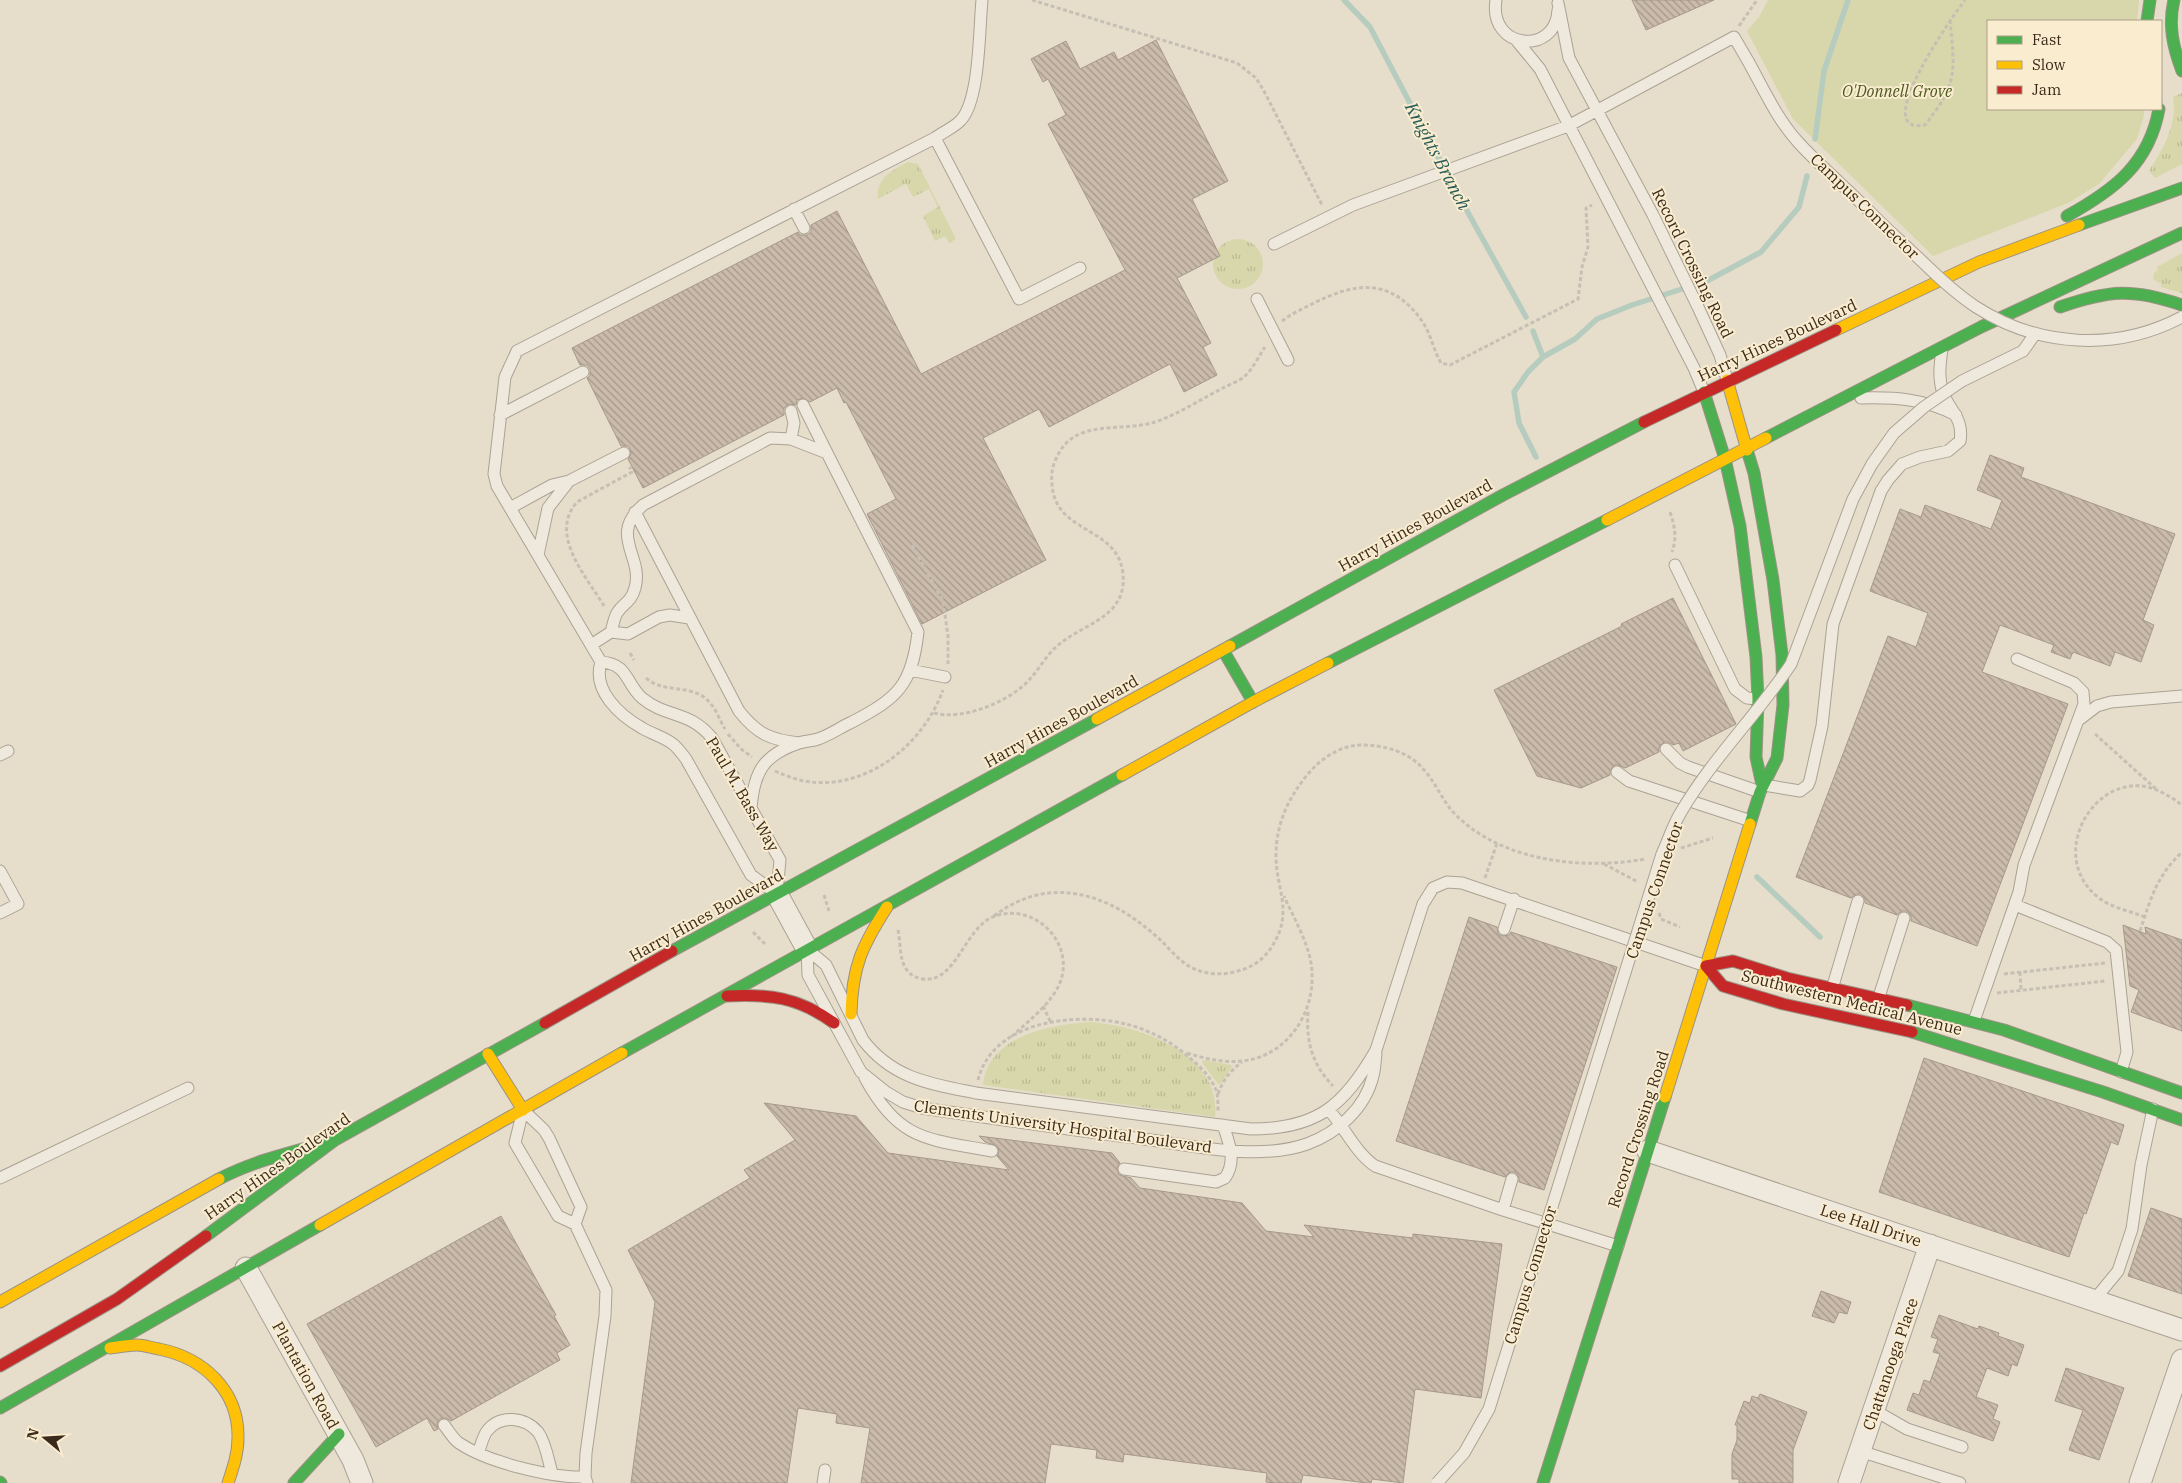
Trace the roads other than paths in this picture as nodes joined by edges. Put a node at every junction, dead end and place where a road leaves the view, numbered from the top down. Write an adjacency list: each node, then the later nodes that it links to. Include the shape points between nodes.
1 (982, 0): 12 (lane, via 974,92 969,107 960,121)
2 (2150, 0): 6 (main road)
3 (2174, 0): 8 (main road, via 2170,22 2172,46)
4 (1558, 2): 7 (lane, via 1558,20 1548,34 1534,42); 10 (lane, Record Crossing Road, via 1569,58)
5 (1494, 3): 7 (lane, Record Crossing Road, via 1495,17 1503,32)
6 (2147, 20)
7 (1517, 41): 11 (lane, Record Crossing Road, via 1540,70)
8 (2182, 71)
9 (2160, 110): 18 (main road, via 2153,137 2144,154 2119,182 2079,210)
10 (1597, 111): 11 (lane); 26 (lane, Campus Connector, bridge, via 1734,37 1797,141 1877,220 1975,306 2008,324); 30 (lane, Record Crossing Road, via 1698,307 1720,355)
11 (1568, 126): 17 (lane, via 1353,205); 31 (lane, Record Crossing Road)
12 (935, 138): 14 (lane); 19 (lane, via 1019,299)
13 (2182, 188): 18 (main road, Harry Hines Boulevard)
14 (794, 209): 15 (lane); 35 (lane, via 517,351 505,376)
15 (804, 228)
16 (2182, 233): 25 (main road)
17 (1274, 244)
18 (1979, 262): 30 (main road, Harry Hines Boulevard)
19 (1080, 268)
20 (1257, 299): 28 (lane)
21 (2182, 305): 22 (main road, via 2127,291 2092,296)
22 (2052, 310)
23 (2035, 314): 25 (main road)
24 (2182, 317): 26 (lane, Campus Connector, bridge, via 2154,330 2116,339 2077,341)
25 (1981, 327): 27 (main road)
26 (2036, 334): 127 (lane, Campus Connector, bridge, via 2023,351 1962,381 1924,407 1894,434 1872,464 1853,499 1791,664 1680,814 1662,854 1489,1409 1464,1453)
27 (1943, 346): 32 (main road); 36 (lane, via 1939,366 1941,384)
28 (1288, 360)
29 (584, 372): 35 (lane)
30 (1727, 380): 31 (main road, Harry Hines Boulevard); 38 (main road, Record Crossing Road)
31 (1704, 392): 41 (main road, Record Crossing Road); 50 (main road, Harry Hines Boulevard, via 1503,495)
32 (1836, 402): 36 (lane, via 1858,398 1898,398 1930,404); 38 (main road)
33 (803, 405): 40 (lane)
34 (791, 412): 37 (lane, via 794,423)
35 (500, 415): 43 (lane, via 494,474)
36 (1956, 415): 62 (lane, via 1961,425 1960,441 1948,451 1902,464 1881,491 1833,624 1822,726 1808,785 1800,791)
37 (791, 439): 40 (lane); 44 (lane, via 770,438)
38 (1748, 447): 41 (main road); 62 (main road, Record Crossing Road, via 1764,526 1782,655 1783,705 1777,758)
39 (624, 452): 42 (lane)
40 (827, 453): 53 (lane, via 918,632)
41 (1724, 459): 56 (main road, Record Crossing Road, via 1740,526 1749,587); 57 (main road)
42 (569, 482): 43 (lane, via 552,485); 45 (lane, via 548,508)
43 (510, 508): 45 (lane)
44 (635, 512): 47 (lane); 48 (lane, via 627,529 627,541 636,586 631,601 617,613)
45 (538, 555): 49 (lane)
46 (1672, 561): 56 (lane, via 1735,689 1747,698)
47 (689, 618): 48 (lane, via 670,615 659,617 628,634); 59 (lane, via 739,712 749,724 773,738)
48 (611, 632): 49 (lane)
49 (591, 645): 52 (lane)
50 (1223, 650): 57 (main road); 66 (main road, Harry Hines Boulevard)
51 (2017, 659): 58 (lane, via 2074,683 2083,692)
52 (601, 662): 63 (lane, Paul M. Bass Way, via 612,663 623,670 641,698 653,706 691,718 703,726); 66 (lane, Paul M. Bass Way, via 598,681 609,701 642,728 674,745 686,759 751,875)
53 (910, 670): 54 (lane); 59 (lane, via 894,696 880,707 818,740)
54 (945, 677)
55 (2182, 696): 58 (lane, via 2110,702 2097,706)
56 (1758, 699): 62 (main road, Record Crossing Road, via 1756,757)
57 (1253, 702): 69 (main road)
58 (2080, 719): 70 (lane, via 2024,865)
59 (799, 743): 63 (lane, via 771,756 763,765 752,788)
60 (1666, 749): 62 (lane, via 1688,768)
61 (1617, 772): 64 (lane, via 1629,781)
62 (1761, 789): 64 (main road, Record Crossing Road)
63 (751, 808): 66 (lane, Paul M. Bass Way, via 780,860)
64 (1751, 821): 75 (main road, Record Crossing Road)
65 (0, 871): 71 (lane, via 18,904)
66 (777, 894): 74 (street); 84 (main road, Harry Hines Boulevard)
67 (1514, 899): 73 (lane); 75 (lane); 83 (lane, via 1462,883 1447,882 1433,888 1423,904)
68 (1858, 901): 78 (lane)
69 (889, 903): 74 (main road); 79 (main road, via 855,963 850,988)
70 (2015, 905): 82 (lane); 86 (lane, via 2107,942 2116,950 2127,1052)
71 (0, 913)
72 (1904, 918): 77 (lane)
73 (1504, 929)
74 (807, 949): 76 (main road); 79 (lane, Clements University Hospital Boulevard, via 826,965); 80 (lane, Clements University Hospital Boulevard, via 808,975)
75 (1706, 966): 78 (main road, Southwestern Medical Avenue, via 1733,961 1787,978); 78 (main road, Southwestern Medical Avenue, via 1724,986 1783,1004); 98 (main road, Record Crossing Road)
76 (723, 996): 80 (main road, via 767,994 790,998 806,1004); 90 (main road)
77 (1878, 997): 78 (main road, Southwestern Medical Avenue); 81 (lane); 82 (main road, Southwestern Medical Avenue)
78 (1829, 1001): 81 (main road, Southwestern Medical Avenue)
79 (851, 1014): 93 (lane, Clements University Hospital Boulevard, via 871,1050 897,1070 920,1081 976,1093)
80 (834, 1023): 85 (lane, Clements University Hospital Boulevard)
81 (1871, 1023): 82 (main road, Southwestern Medical Avenue, via 1924,1034)
82 (1970, 1034): 86 (main road, Southwestern Medical Avenue); 86 (main road, Southwestern Medical Avenue)
83 (1376, 1050): 91 (lane, via 1364,1071); 94 (lane, via 1374,1076 1367,1092)
84 (488, 1054): 90 (main road); 95 (main road, Harry Hines Boulevard)
85 (862, 1072): 96 (lane, Clements University Hospital Boulevard, via 886,1092 922,1108); 97 (lane, via 882,1107 907,1130 943,1142)
86 (2117, 1084): 88 (main road, Southwestern Medical Avenue); 89 (main road, Southwestern Medical Avenue)
87 (188, 1088): 100 (lane)
88 (2182, 1093)
89 (2153, 1109): 92 (main road, Southwestern Medical Avenue); 107 (lane, via 2132,1229 2118,1271)
90 (523, 1110): 103 (lane, via 549,1138 581,1207); 103 (lane, via 515,1142 558,1216); 106 (main road)
91 (1329, 1110): 93 (lane, Clements University Hospital Boulevard, via 1295,1125 1276,1129 1251,1129); 94 (lane)
92 (2182, 1120)
93 (1220, 1122): 96 (lane)
94 (1343, 1125): 96 (lane, Clements University Hospital Boulevard, via 1307,1144 1286,1150); 102 (lane, via 1364,1158 1375,1166)
95 (335, 1140): 108 (main road, via 232,1172); 112 (main road, Harry Hines Boulevard, via 117,1298)
96 (1231, 1150): 99 (lane, via 1229,1173 1216,1182)
97 (992, 1151)
98 (1648, 1151): 104 (street, Lee Hall Drive); 105 (main road, Record Crossing Road)
99 (1124, 1168)
100 (0, 1178)
101 (1512, 1179): 102 (lane)
102 (1503, 1210): 105 (lane)
103 (575, 1224): 122 (lane, via 606,1290 586,1453)
104 (1930, 1245): 107 (street, Lee Hall Drive); 114 (street, Chattanooga Place)
105 (1618, 1246): 128 (main road, Record Crossing Road)
106 (246, 1268): 110 (main road); 116 (street, Plantation Road)
107 (2095, 1299): 109 (street, Lee Hall Drive)
108 (0, 1302)
109 (2182, 1330)
110 (106, 1349): 113 (main road); 123 (main road, via 135,1345 171,1352 193,1361 215,1376 227,1391 239,1422 239,1445)
111 (2182, 1360): 131 (street)
112 (0, 1366)
113 (0, 1408)
114 (1874, 1410): 117 (lane, via 1907,1429); 118 (street, Chattanooga Place)
115 (444, 1425): 119 (lane, via 457,1442)
116 (339, 1434): 124 (main road); 125 (street, Plantation Road)
117 (1962, 1447)
118 (1860, 1451): 129 (street, Chattanooga Place); 130 (lane)
119 (478, 1453): 121 (lane, via 510,1465); 121 (lane, via 486,1432 497,1421 527,1422 544,1444)
120 (825, 1470): 126 (lane)
121 (552, 1473): 122 (lane)
122 (586, 1480)
123 (228, 1483)
124 (294, 1483)
125 (362, 1483)
126 (822, 1483)
127 (1437, 1483)
128 (1543, 1483)
129 (1849, 1483)
130 (1960, 1483)
131 (2140, 1483)

